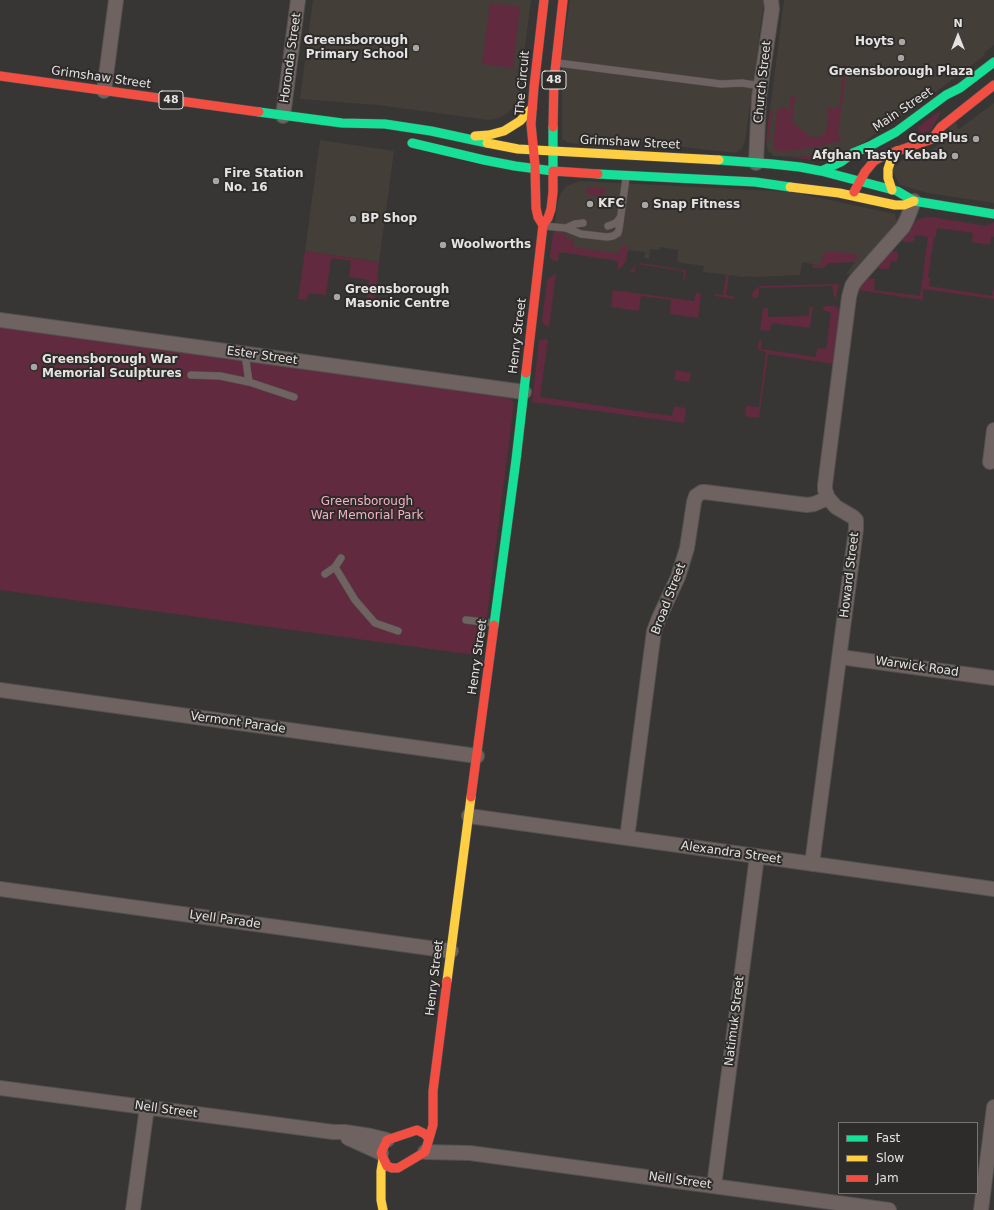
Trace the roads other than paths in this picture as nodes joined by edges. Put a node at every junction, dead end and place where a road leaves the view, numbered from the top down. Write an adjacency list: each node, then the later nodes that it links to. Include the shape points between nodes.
1 (116, 0): 12 (street)
2 (298, 0): 14 (street, Horonda Street)
3 (544, 0): 13 (main road, The Circuit / 48)
4 (563, 0): 7 (main road, 48)
5 (773, 3): 10 (street, Church Street)
6 (994, 62): 11 (main road, Main Street)
7 (555, 63): 10 (lane, via 716,84 742,83); 23 (main road, 48)
8 (0, 76): 12 (main road, Grimshaw Street / 48)
9 (994, 85): 17 (main road)
10 (761, 86): 28 (street, Church Street)
11 (960, 88): 15 (main road, Main Street, via 946,95); 17 (main road, via 952,97)
12 (104, 91): 14 (main road, Grimshaw Street / 48)
13 (532, 108): 19 (main road, via 520,121 504,131 489,135); 22 (main road, The Circuit / 48)
14 (283, 116): 16 (main road, Grimshaw Street / 48)
15 (919, 116): 20 (main road, via 915,122 915,132); 27 (main road, Main Street, via 888,136)
16 (342, 123): 18 (main road, Grimshaw Street / 48); 19 (main road, Grimshaw Street / 48, via 385,124)
17 (940, 127): 20 (main road)
18 (376, 134)
19 (458, 137): 22 (main road, Grimshaw Street / 48)
20 (930, 140): 24 (main road)
21 (404, 141): 25 (main road, Grimshaw Street)
22 (533, 151): 23 (main road, Grimshaw Street); 25 (main road, The Circuit)
23 (553, 151): 26 (main road, 48); 28 (main road, Grimshaw Street, via 684,158)
24 (897, 151): 30 (main road, via 874,161); 31 (main road, via 888,169)
25 (535, 169): 26 (main road, Grimshaw Street); 37 (main road, Henry Street, via 537,213)
26 (553, 171): 29 (main road, Grimshaw Street); 37 (main road, Henry Street, via 551,209)
27 (821, 171): 28 (main road, Grimshaw Street, via 788,166); 30 (main road, Grimshaw Street)
28 (756, 173): 29 (main road, Grimshaw Street); 32 (main road, Grimshaw Street, via 816,189)
29 (627, 176): 35 (lane)
30 (860, 181): 31 (main road, Grimshaw Street); 32 (main road)
31 (892, 190): 33 (main road, Grimshaw Street, via 902,193)
32 (852, 195): 33 (main road, Grimshaw Street, via 895,205)
33 (914, 202): 34 (main road, Grimshaw Street); 48 (street, via 903,227 851,288 825,484)
34 (994, 214)
35 (621, 216): 38 (lane, via 618,222); 39 (lane, via 618,231 612,237 581,234)
36 (582, 223): 39 (lane)
37 (543, 225): 39 (lane); 44 (main road, Henry Street)
38 (608, 226)
39 (566, 228)
40 (0, 320): 41 (street, Ester Street)
41 (245, 354): 43 (lane); 44 (street, Ester Street)
42 (191, 374): 43 (lane)
43 (249, 382): 45 (lane)
44 (524, 392): 53 (main road, Henry Street)
45 (294, 397)
46 (994, 430): 47 (street)
47 (990, 462)
48 (828, 498): 55 (street, Howard Street, via 836,507 856,520); 60 (street, Broad Street, via 807,505 705,492 696,496 683,561 654,632)
49 (341, 558): 50 (lane)
50 (335, 567): 51 (lane); 54 (lane, via 355,600 375,623)
51 (325, 574)
52 (466, 620): 53 (lane)
53 (495, 623): 58 (main road, Henry Street)
54 (398, 631)
55 (840, 657): 56 (street, Warwick Road); 62 (street, Howard Street)
56 (994, 678)
57 (0, 690): 58 (street, Vermont Parade)
58 (477, 756): 59 (main road, Henry Street)
59 (468, 816): 60 (street, Alexandra Street); 65 (main road, Henry Street)
60 (627, 838): 61 (street, Alexandra Street)
61 (757, 856): 62 (street, Alexandra Street); 75 (street, Natimuk Street)
62 (812, 864): 64 (street, Alexandra Street)
63 (0, 889): 65 (street, Lyell Parade)
64 (994, 889)
65 (451, 951): 67 (main road, Henry Street)
66 (0, 1088): 68 (street, Nell Street)
67 (433, 1091): 70 (main road, Henry Street, via 426,1115); 71 (main road, Henry Street, via 433,1125)
68 (147, 1107): 72 (street, Nell Street, via 333,1132); 76 (street)
69 (994, 1107): 79 (street)
70 (417, 1130): 71 (main road, via 422,1132); 72 (main road, via 398,1136)
71 (428, 1144): 73 (main road, via 404,1166); 75 (street, Nell Street)
72 (384, 1151): 73 (main road, via 387,1166); 77 (main road, via 381,1171)
73 (398, 1168): 74 (main road)
74 (396, 1179)
75 (714, 1186): 78 (street, Nell Street)
76 (133, 1210)
77 (383, 1210)
78 (889, 1210)
79 (980, 1210)

